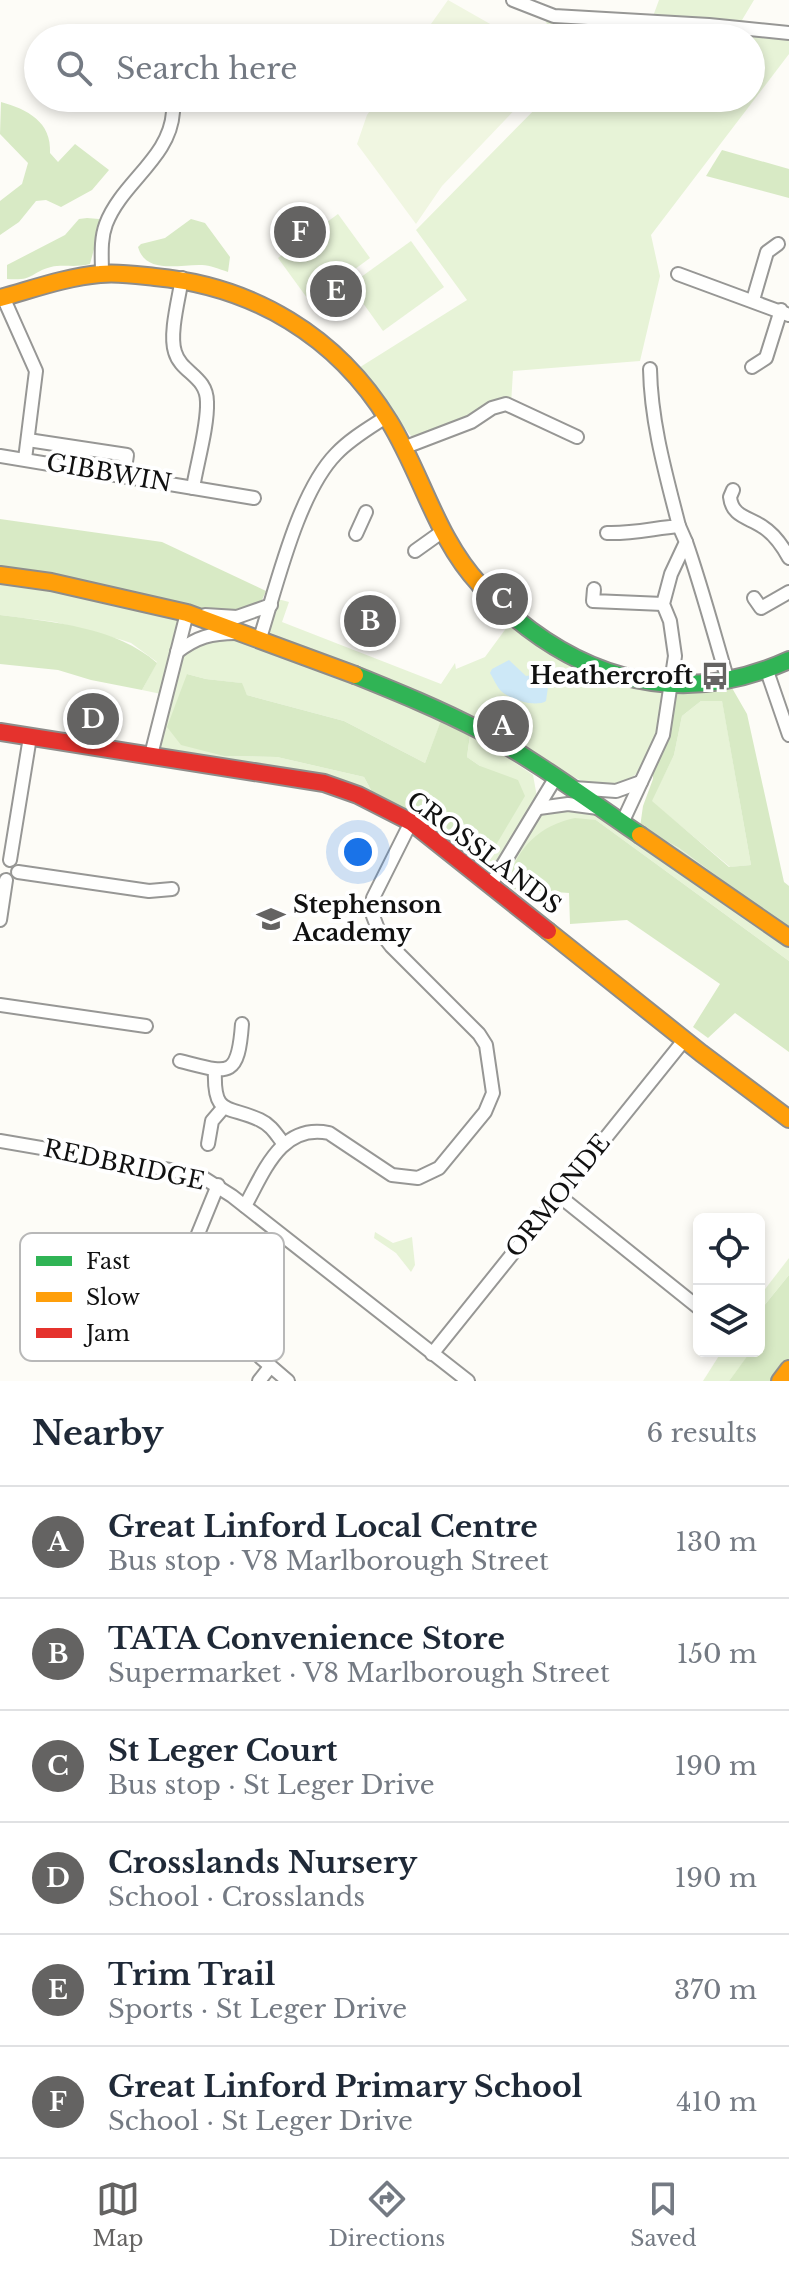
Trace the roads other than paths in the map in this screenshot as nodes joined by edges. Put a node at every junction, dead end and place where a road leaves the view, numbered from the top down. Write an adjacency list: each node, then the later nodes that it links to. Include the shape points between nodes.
1 (519, 1): 2 (street, via 554,16)
2 (692, 24)
3 (765, 31): 4 (street)
4 (789, 33)
5 (173, 112): 7 (street, via 162,147 107,221)
6 (778, 244): 11 (street, via 767,252)
7 (102, 274): 9 (street); 10 (street)
8 (678, 274): 11 (street)
9 (182, 278): 15 (street, via 271,306 296,321 335,353); 22 (street, GIBBWIN, via 175,352 199,379 208,400)
10 (2, 297): 17 (street, GIBBWIN, via 36,371)
11 (753, 300): 12 (street)
12 (785, 312): 13 (street, via 766,358)
13 (752, 367)
14 (650, 369): 26 (street, via 660,450)
15 (386, 417): 18 (street); 38 (street, via 350,441 326,466 298,523)
16 (577, 437): 18 (street, via 506,404)
17 (28, 440): 20 (street, GIBBWIN); 21 (street, via 127,455)
18 (403, 448): 27 (street)
19 (0, 456): 20 (street, GIBBWIN)
20 (25, 459): 21 (street, GIBBWIN)
21 (124, 475): 22 (street, GIBBWIN)
22 (193, 488): 24 (street, GIBBWIN)
23 (733, 490): 32 (street, via 736,512 762,526)
24 (254, 498)
25 (366, 512): 29 (street)
26 (679, 526): 28 (street); 30 (street)
27 (443, 531): 31 (street); 45 (street, via 477,583 538,635 605,669)
28 (607, 533)
29 (356, 534)
30 (686, 542): 37 (street); 44 (street)
31 (415, 551)
32 (789, 556)
33 (0, 575): 39 (street)
34 (594, 589): 37 (street, via 593,601)
35 (789, 592): 36 (street, via 761,608)
36 (754, 598)
37 (663, 604): 45 (street, via 674,638)
38 (271, 605): 39 (street, via 237,617); 40 (street)
39 (188, 613): 40 (street); 41 (street)
40 (253, 635): 41 (street, via 210,633); 50 (street, via 451,716)
41 (177, 652): 49 (street)
42 (789, 660): 43 (street)
43 (767, 671): 44 (street); 47 (street)
44 (728, 681): 45 (street)
45 (672, 686): 51 (street, via 663,735)
46 (0, 732): 48 (street, CROSSLANDS)
47 (789, 735)
48 (30, 737): 49 (street, CROSSLANDS); 57 (street)
49 (151, 755): 56 (street, CROSSLANDS, via 324,783)
50 (556, 777): 52 (street); 53 (street)
51 (641, 782): 52 (street, via 616,791); 55 (street)
52 (574, 788): 54 (street)
53 (539, 808): 54 (street, via 568,804); 60 (street)
54 (605, 809): 55 (street)
55 (623, 821): 63 (street)
56 (411, 822): 60 (street, CROSSLANDS); 73 (street, via 373,898 373,916 391,946 479,1034 486,1045 493,1093 460,1146 439,1168 418,1178 392,1175 329,1133 307,1132)
57 (5, 862): 58 (street, via 15,863)
58 (18, 872): 59 (street); 61 (street, via 149,891)
59 (3, 878): 62 (street)
60 (490, 886): 67 (street, CROSSLANDS)
61 (172, 889)
62 (0, 920)
63 (789, 938)
64 (0, 1005): 66 (street)
65 (242, 1024): 69 (street, via 237,1061)
66 (146, 1026)
67 (685, 1039): 71 (street, CROSSLANDS); 76 (street, ORMONDE)
68 (180, 1061): 69 (street)
69 (215, 1070): 70 (street, via 216,1094)
70 (224, 1107): 73 (street, via 270,1126); 74 (street, via 212,1121)
71 (789, 1119)
72 (0, 1141): 75 (street, REDBRIDGE, via 199,1175)
73 (283, 1143): 77 (street)
74 (208, 1144)
75 (218, 1185): 77 (street, REDBRIDGE); 78 (street)
76 (558, 1195): 81 (street); 82 (street, ORMONDE)
77 (245, 1206): 79 (street, REDBRIDGE)
78 (198, 1233)
79 (279, 1233)
80 (284, 1237): 82 (street, REDBRIDGE)
81 (693, 1303)
82 (432, 1354): 88 (street, REDBRIDGE)
83 (263, 1361): 84 (street)
84 (270, 1367): 86 (street); 87 (street)
85 (789, 1369): 89 (street)
86 (259, 1381)
87 (288, 1381)
88 (468, 1381)
89 (780, 1381)

